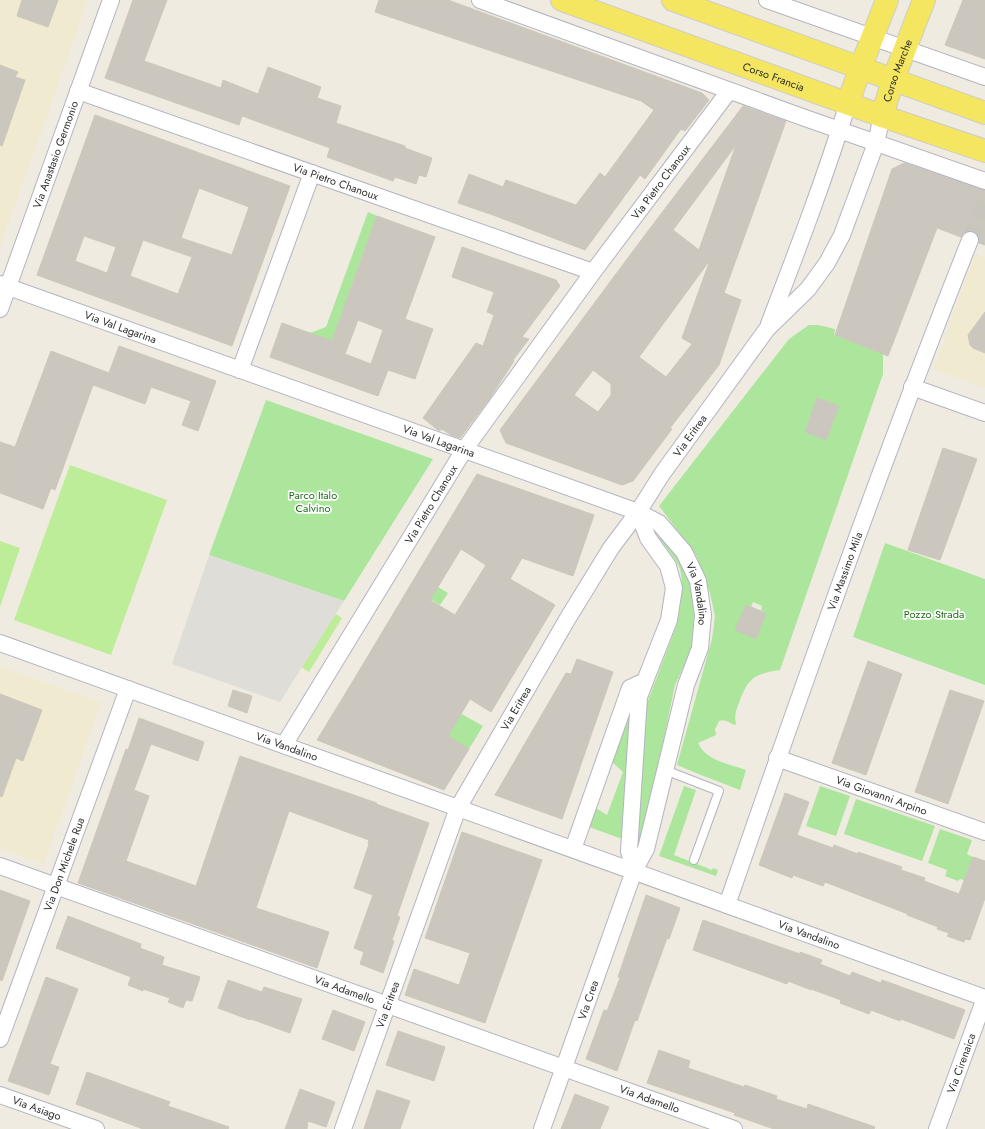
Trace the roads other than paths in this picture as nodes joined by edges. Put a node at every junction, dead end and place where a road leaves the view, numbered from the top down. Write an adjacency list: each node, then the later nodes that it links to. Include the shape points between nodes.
1 (111, 0): 13 (street, Via Anastasio Germonio)
2 (480, 0): 14 (street)
3 (562, 0): 15 (main road, Corso Francia)
4 (673, 0): 10 (main road)
5 (767, 0): 8 (street)
6 (888, 0): 8 (main road)
7 (924, 0): 9 (main road, Corso Marche)
8 (873, 37): 9 (street); 10 (main road)
9 (905, 49): 11 (street); 12 (main road, Corso Marche)
10 (860, 69): 12 (main road); 15 (main road)
11 (985, 77)
12 (893, 80): 16 (main road); 17 (main road, Corso Marche)
13 (78, 91): 21 (street, Via Pietro Chanoux); 25 (street, Via Anastasio Germonio)
14 (729, 91): 18 (street); 24 (street, Via Pietro Chanoux)
15 (848, 103): 17 (main road, Corso Francia); 18 (street)
16 (985, 113)
17 (882, 116): 19 (street, Corso Marche); 20 (main road, Corso Francia)
18 (840, 131): 19 (street); 27 (street)
19 (876, 143): 22 (street); 27 (street, via 842,235 828,263 808,289)
20 (985, 152)
21 (312, 173): 24 (street, Via Pietro Chanoux); 28 (street)
22 (985, 181)
23 (970, 240): 29 (street, Via Massimo Mila)
24 (593, 272): 31 (street, Via Pietro Chanoux)
25 (4, 286): 26 (street, Via Anastasio Germonio); 28 (street, Via Val Lagarina)
26 (0, 309)
27 (767, 329): 32 (street, Via Eritrea, via 662,474)
28 (240, 370): 31 (street, Via Val Lagarina)
29 (912, 387): 30 (street); 37 (street, Via Massimo Mila)
30 (985, 413)
31 (464, 450): 32 (street, Via Val Lagarina); 36 (street, Via Pietro Chanoux)
32 (638, 512): 34 (street, Via Vandalino, via 648,538 668,566 674,588 669,620); 38 (street, Via Vandalino, via 659,523 684,552 698,581 703,615 700,648 686,685); 39 (street, Via Eritrea, via 568,618)
33 (0, 643): 35 (street, Via Vandalino)
34 (645, 681): 41 (street, via 630,688); 44 (street, Via Vandalino, via 639,697 629,851)
35 (128, 689): 36 (street, Via Vandalino); 45 (street, Via Don Michele Rua)
36 (284, 745): 39 (street, Via Vandalino)
37 (778, 758): 40 (street, Via Giovanni Arpino); 46 (street, Via Massimo Mila)
38 (665, 770): 42 (lane, via 719,791); 44 (street, Via Vandalino, via 646,849)
39 (458, 808): 41 (street, Via Vandalino); 48 (street, Via Eritrea)
40 (985, 832)
41 (573, 849): 44 (street, Via Vandalino)
42 (694, 860)
43 (0, 866): 45 (street, Via Adamello)
44 (634, 871): 46 (street, Via Vandalino); 50 (street, Via Crea)
45 (56, 886): 48 (street, Via Adamello); 49 (street, Via Don Michele Rua)
46 (728, 905): 47 (street, Via Vandalino)
47 (985, 998): 56 (street, Via Cirenaica)
48 (388, 1005): 50 (street, Via Adamello); 53 (street, Via Eritrea)
49 (0, 1039)
50 (565, 1068): 54 (street, Via Crea); 55 (street, Via Adamello)
51 (0, 1095): 52 (street, Via Asiago)
52 (96, 1129)
53 (343, 1129)
54 (542, 1129)
55 (734, 1129)
56 (937, 1129)

